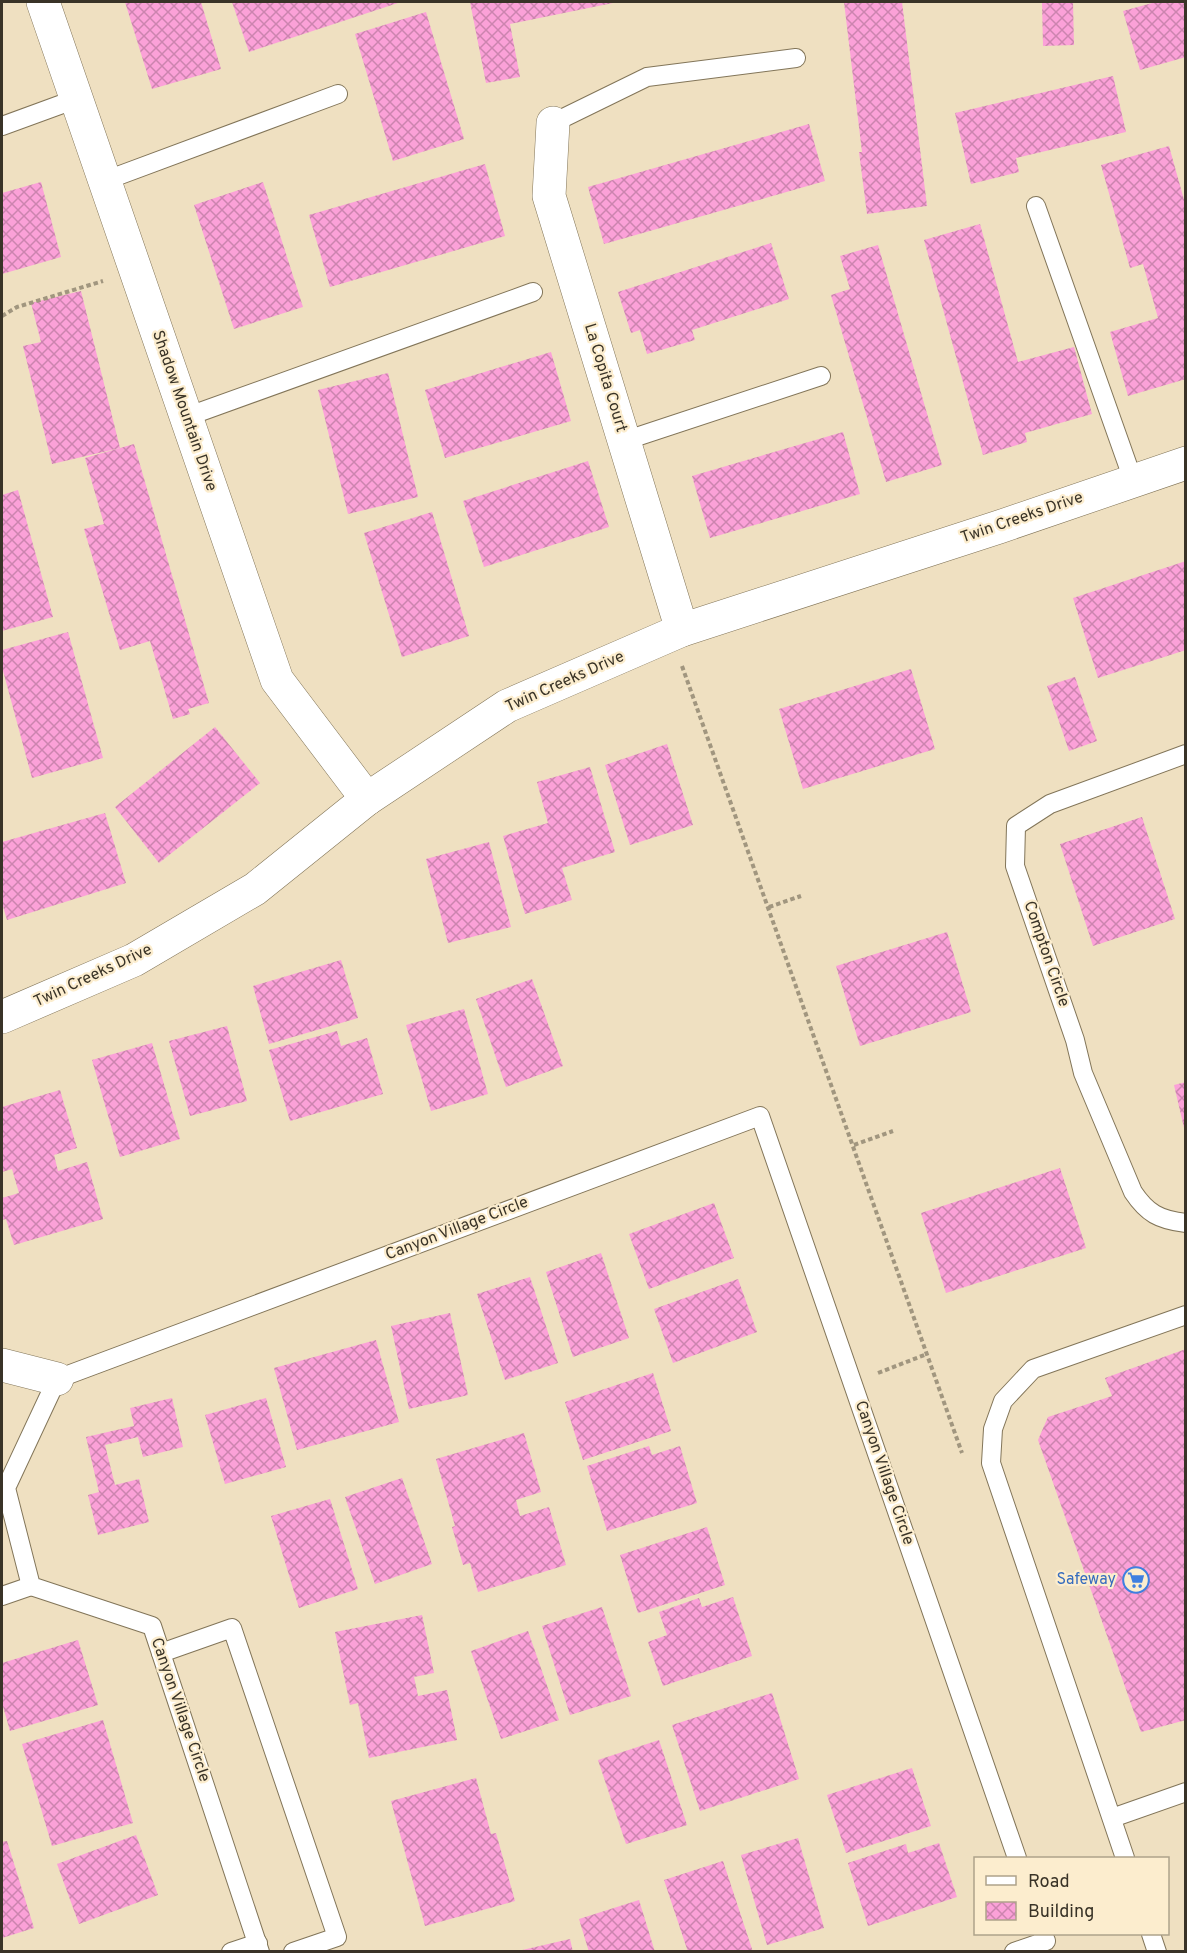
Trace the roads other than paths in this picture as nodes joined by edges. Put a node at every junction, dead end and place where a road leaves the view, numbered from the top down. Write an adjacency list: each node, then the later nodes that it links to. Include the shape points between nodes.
1 (43, 2): 4 (street, Shadow Mountain Drive)
2 (796, 58): 5 (lane, via 647,77)
3 (338, 94): 7 (lane)
4 (76, 99): 6 (lane); 7 (street, Shadow Mountain Drive)
5 (553, 123): 12 (street, La Copita Court, via 549,196)
6 (2, 126)
7 (104, 181): 11 (street, Shadow Mountain Drive)
8 (1036, 206): 14 (lane)
9 (533, 292): 11 (lane)
10 (821, 376): 12 (lane)
11 (186, 417): 17 (street, Shadow Mountain Drive, via 277,680)
12 (624, 441): 15 (street, La Copita Court)
13 (1185, 463): 14 (street, Twin Creeks Drive)
14 (1134, 480): 15 (street, Twin Creeks Drive)
15 (677, 632): 17 (street, Twin Creeks Drive, via 507,706)
16 (1185, 754): 19 (lane, Compton Circle, via 1050,804 1016,826 1015,866 1076,1040 1083,1074 1133,1192 1144,1208 1159,1217)
17 (367, 799): 18 (street, Twin Creeks Drive, via 245,895 134,960)
18 (2, 1017)
19 (1185, 1223)
20 (1185, 1315): 28 (lane, via 1033,1369 1003,1401 993,1429 991,1463)
21 (2, 1365): 22 (street)
22 (57, 1379): 23 (lane); 29 (lane, Canyon Village Circle, via 760,1116)
23 (4, 1489): 24 (lane)
24 (31, 1586): 25 (lane); 26 (lane, Canyon Village Circle, via 152,1626)
25 (2, 1596)
26 (161, 1653): 33 (lane, Canyon Village Circle); 35 (lane, via 232,1628 337,1937)
27 (1185, 1792): 28 (lane)
28 (1112, 1818): 30 (lane)
29 (1017, 1857)
30 (1125, 1857)
31 (1043, 1935): 36 (lane, via 1046,1941)
32 (1151, 1935): 37 (lane)
33 (259, 1947): 34 (lane, Canyon Village Circle)
34 (231, 1952)
35 (293, 1952)
36 (1014, 1952)
37 (1157, 1952)

